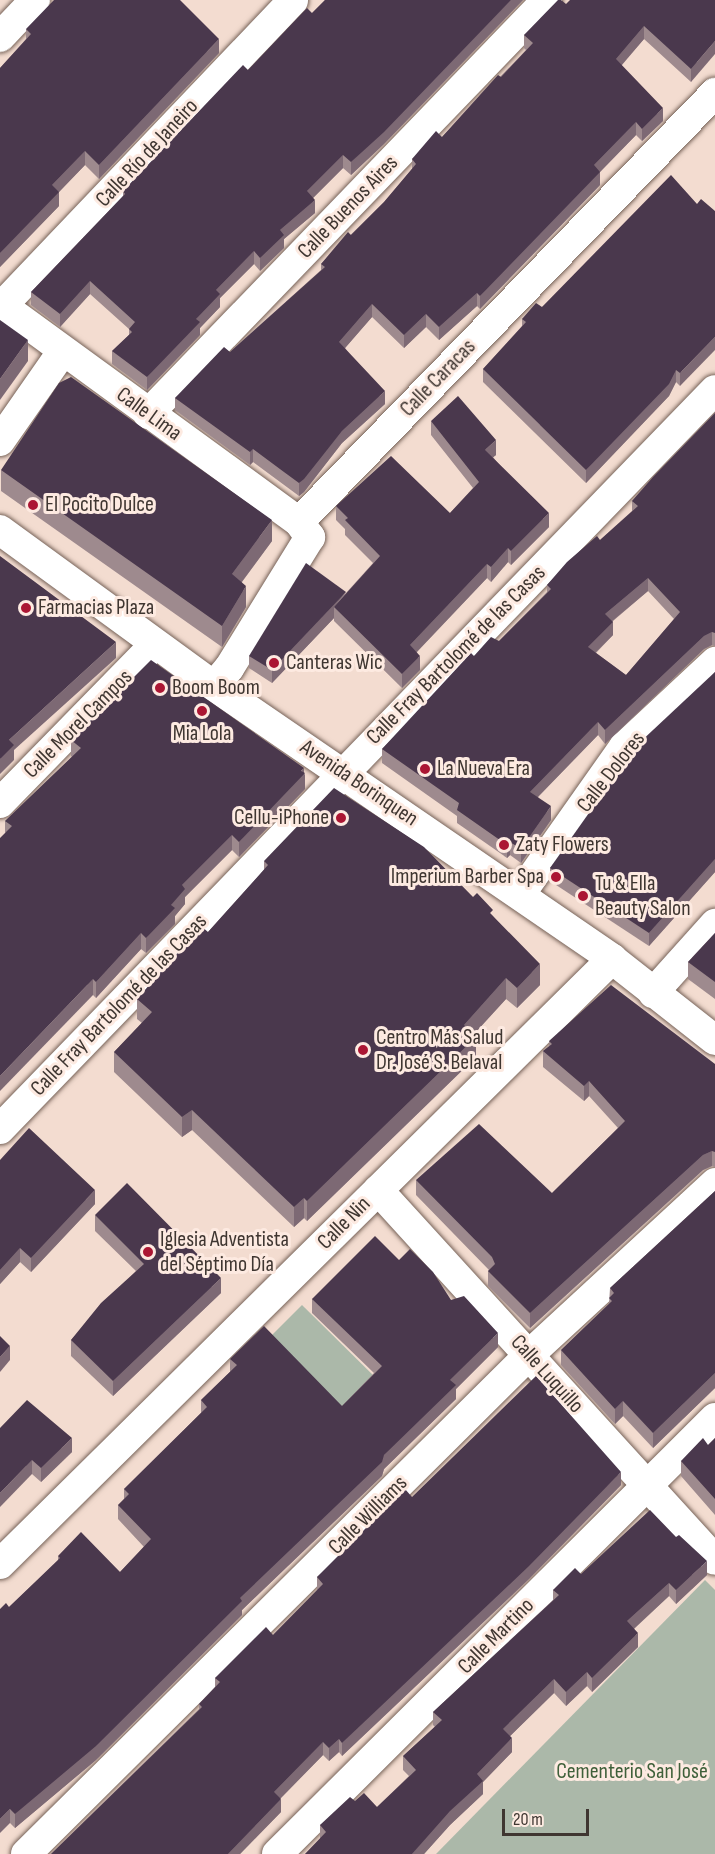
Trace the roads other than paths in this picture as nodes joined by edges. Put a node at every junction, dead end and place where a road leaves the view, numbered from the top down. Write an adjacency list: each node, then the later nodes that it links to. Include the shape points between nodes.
1 (35, 0): 4 (street)
2 (293, 0): 6 (street, Calle Río de Janeiro)
3 (547, 0): 9 (street, Calle Buenos Aires)
4 (0, 37)
5 (715, 93): 11 (street, Calle Caracas)
6 (1, 305): 7 (street, Calle Lima)
7 (62, 352): 9 (street, Calle Lima); 10 (street)
8 (715, 390): 16 (street, Calle Fray Bartolomé de las Casas)
9 (148, 414): 11 (street, Calle Lima)
10 (0, 441)
11 (299, 522): 15 (street, via 310,537 230,668)
12 (0, 530): 13 (street, Avenida Borinquen)
13 (155, 644): 15 (street, Avenida Borinquen); 17 (street, Calle Morel Campos)
14 (715, 662): 18 (street, Calle Dolores, via 624,747)
15 (214, 686): 16 (street, Avenida Borinquen)
16 (344, 772): 18 (street, Avenida Borinquen); 23 (street, Calle Fray Bartolomé de las Casas)
17 (0, 804)
18 (520, 894): 20 (street, Avenida Borinquen)
19 (715, 924): 21 (street)
20 (612, 958): 21 (street, Avenida Borinquen); 25 (street, Calle Nin)
21 (653, 993): 22 (street, Avenida Borinquen)
22 (715, 1040)
23 (0, 1129)
24 (715, 1183): 26 (street, Calle Williams)
25 (378, 1190): 26 (street, Calle Luquillo); 30 (street, Calle Nin)
26 (530, 1354): 28 (street, Calle Luquillo); 31 (street, Calle Williams)
27 (715, 1418): 28 (street, Calle Martino)
28 (647, 1486): 29 (street, Calle Luquillo); 32 (street, Calle Martino)
29 (715, 1560)
30 (0, 1564)
31 (26, 1854)
32 (277, 1854)

